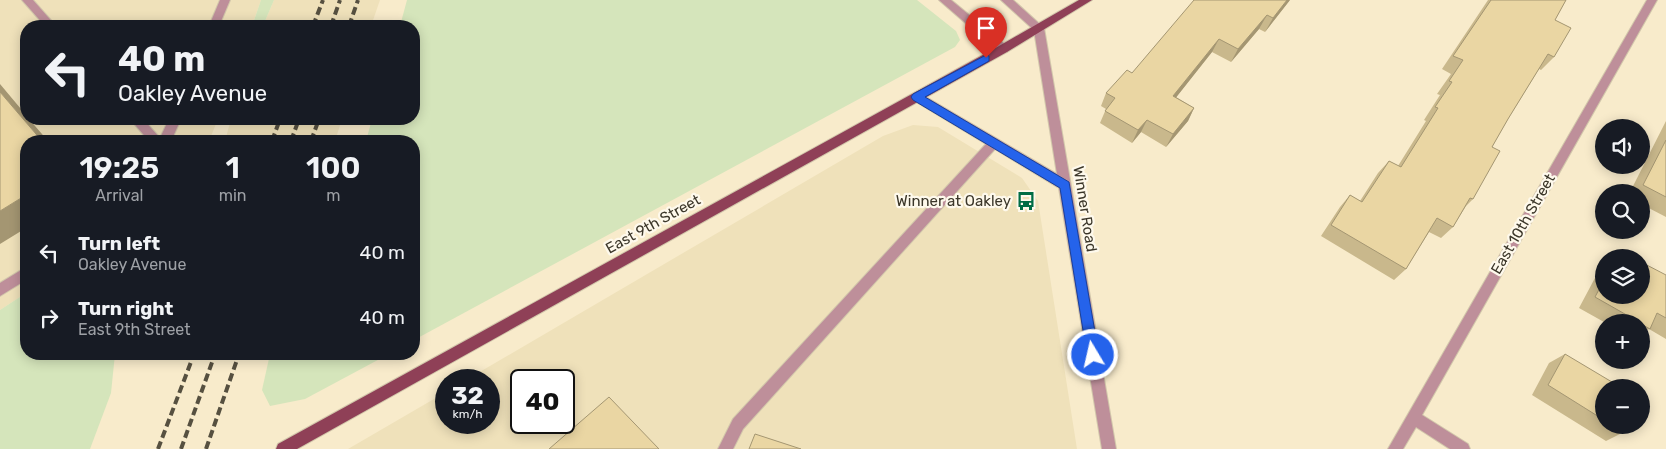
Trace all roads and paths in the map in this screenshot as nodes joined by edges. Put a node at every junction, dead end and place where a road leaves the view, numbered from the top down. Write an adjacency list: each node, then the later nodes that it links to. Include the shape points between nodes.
1 (27, 0): 7 (street)
2 (225, 0): 8 (street)
3 (944, 0): 10 (street)
4 (1006, 0): 9 (street)
5 (1087, 0): 9 (main road)
6 (1652, 0): 18 (street, East 10th Street)
7 (45, 20)
8 (217, 20)
9 (1039, 28): 10 (main road, East 9th Street); 15 (street, Winner Road)
10 (1003, 49): 11 (main road, East 9th Street)
11 (917, 97): 14 (street); 19 (main road, East 9th Street)
12 (141, 125): 13 (street)
13 (151, 135)
14 (994, 143): 15 (street); 20 (street, via 738,424)
15 (1065, 185): 21 (street, Winner Road)
16 (20, 277): 17 (street)
17 (0, 290)
18 (1413, 417): 22 (street, East 10th Street); 23 (street)
19 (282, 449)
20 (725, 449)
21 (1109, 449)
22 (1395, 449)
23 (1463, 449)

